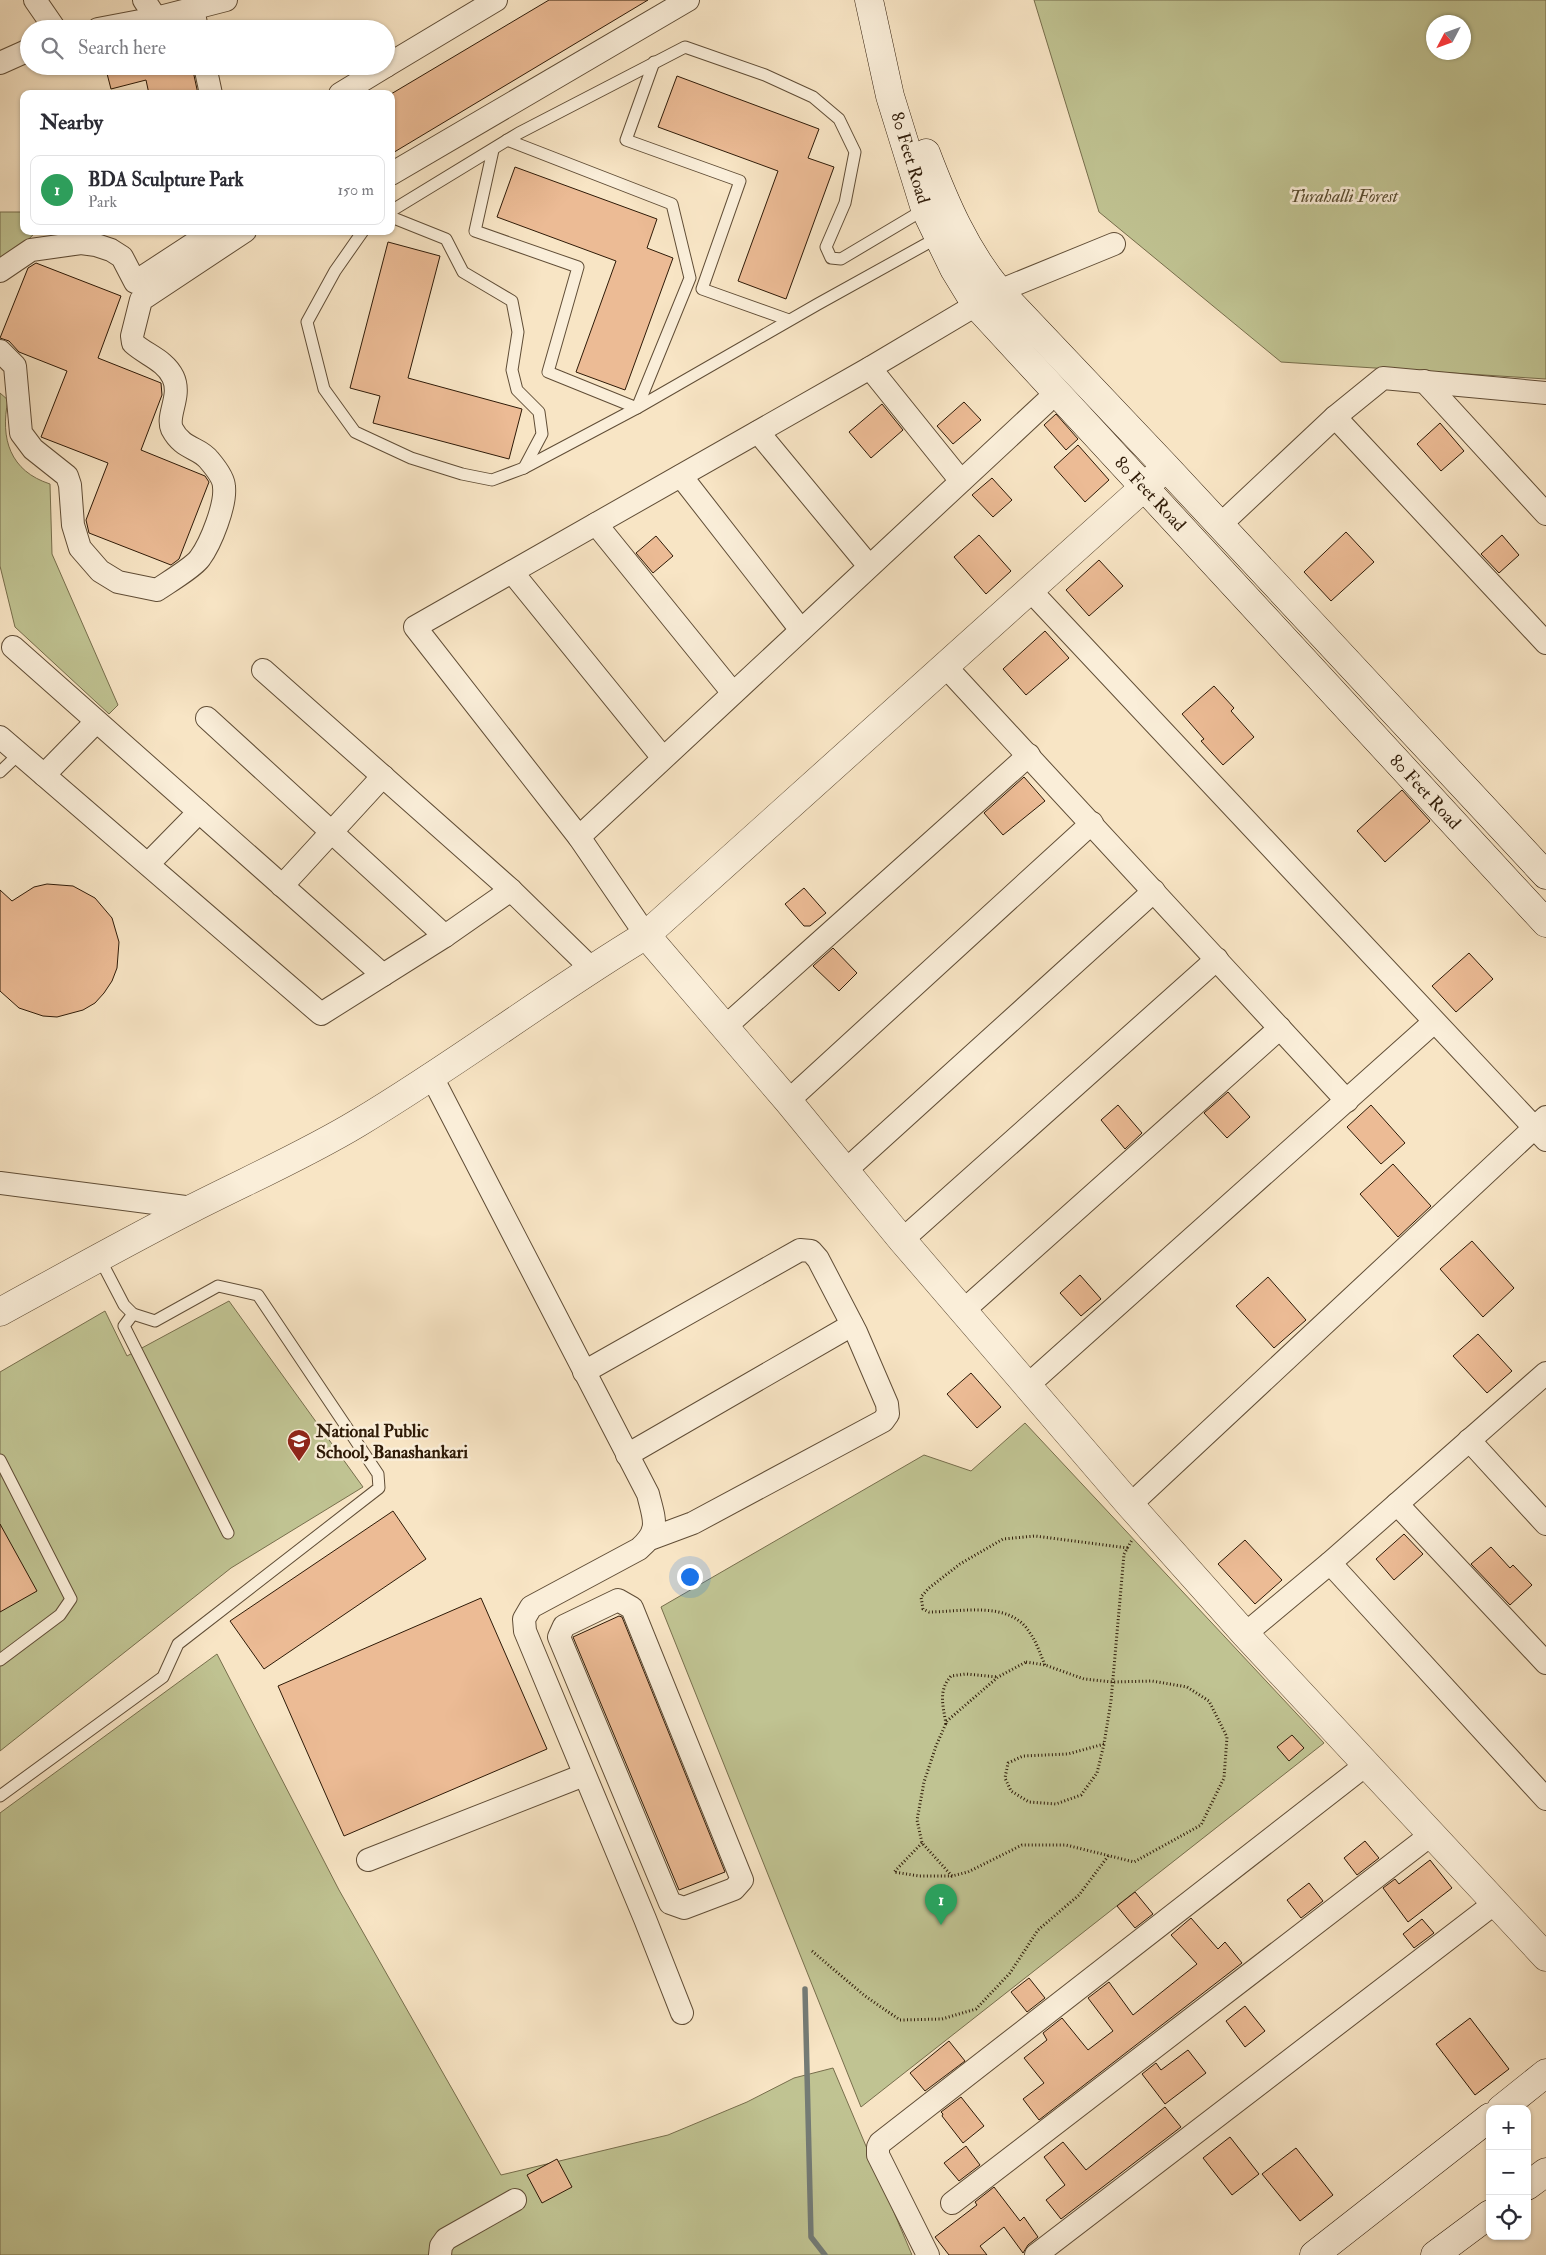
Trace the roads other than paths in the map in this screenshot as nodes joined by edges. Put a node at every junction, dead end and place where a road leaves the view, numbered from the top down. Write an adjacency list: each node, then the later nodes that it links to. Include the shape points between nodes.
1 (35, 0): 9 (street)
2 (226, 0): 8 (street)
3 (496, 0): 12 (street)
4 (688, 0): 21 (street)
5 (870, 0): 22 (street, 80 Feet Road, via 890,96)
6 (884, 0): 32 (street, 80 Feet Road, via 904,92 945,204 969,250)
7 (150, 9): 8 (street); 10 (street)
8 (195, 19)
9 (49, 20)
10 (121, 20)
11 (20, 54): 14 (street)
12 (395, 61)
13 (654, 62): 19 (lane); 22 (lane, via 685,47 765,75 813,97 839,119 855,152 844,204 826,246 830,258 841,259); 34 (lane, via 626,140 740,181 702,289)
14 (0, 63)
15 (207, 75): 17 (street)
16 (371, 75): 18 (street)
17 (210, 90)
18 (347, 90)
19 (507, 140): 20 (lane); 40 (lane, via 672,204 690,278)
20 (493, 150): 23 (lane); 40 (lane, via 475,231 578,266 548,372)
21 (395, 172)
22 (925, 208): 28 (street, 80 Feet Road)
23 (395, 209)
24 (395, 220): 44 (lane, via 446,239 463,272 512,301 518,332 513,377 517,390 539,412 542,434)
25 (208, 235): 31 (street)
26 (237, 235): 31 (street)
27 (360, 235): 44 (lane, via 335,271 307,322 324,389 355,432 411,458 492,480)
28 (938, 238): 33 (street, 80 Feet Road); 34 (lane)
29 (1114, 244): 32 (street)
30 (0, 271): 31 (street, via 30,250 81,243 111,250 122,257 135,282)
31 (165, 273): 35 (street, via 141,300 133,343 162,364 173,377 177,392 171,427 182,444 208,458 224,485 219,519 199,559 156,590 118,582 100,571 80,548 73,525 67,476 33,449 21,434 15,366)
32 (999, 292): 43 (street, 80 Feet Road)
33 (976, 305): 36 (street); 38 (street, 80 Feet Road)
34 (789, 320): 40 (lane)
35 (0, 351)
36 (870, 368): 42 (street); 46 (street)
37 (1424, 381): 39 (street); 41 (street, via 1383,378); 48 (street)
38 (1056, 393): 46 (street); 47 (street, 80 Feet Road)
39 (1542, 397)
40 (637, 408): 44 (lane)
41 (1335, 417): 50 (street); 55 (street)
42 (758, 432): 45 (street); 51 (street)
43 (1166, 467): 47 (street); 50 (street, 80 Feet Road)
44 (524, 468)
45 (681, 476): 49 (street); 54 (street)
46 (961, 480): 51 (street)
47 (1143, 487): 53 (street); 78 (street, 80 Feet Road)
48 (1546, 514)
49 (596, 524): 52 (street); 59 (street)
50 (1220, 525): 74 (street, 80 Feet Road)
51 (869, 566): 54 (street)
52 (512, 572): 65 (street); 72 (street, via 415,627)
53 (1029, 589): 57 (street); 84 (street)
54 (801, 630): 59 (street)
55 (1546, 643)
56 (13, 647): 61 (street)
57 (946, 667): 64 (street); 79 (street)
58 (263, 670): 68 (street)
59 (733, 693): 65 (street)
60 (207, 718): 71 (street)
61 (96, 722): 67 (street); 69 (street)
62 (0, 737): 63 (street)
63 (19, 754): 66 (lane); 67 (street)
64 (1029, 755): 70 (street); 85 (street)
65 (663, 758): 72 (street)
66 (0, 772)
67 (44, 775): 73 (street)
68 (382, 776): 71 (street); 76 (street)
69 (199, 812): 73 (street); 75 (street)
70 (1092, 823): 77 (street); 88 (street)
71 (332, 832): 75 (street); 80 (street)
72 (579, 837): 79 (street)
73 (148, 864): 83 (street, via 321,1014)
74 (1546, 876)
75 (282, 886): 83 (street)
76 (511, 890): 80 (street); 82 (street)
77 (1154, 891): 81 (street); 91 (street)
78 (1546, 922)
79 (646, 935): 82 (street); 85 (street)
80 (445, 936): 83 (street)
81 (1217, 960): 86 (street); 94 (street)
82 (602, 962): 87 (street)
83 (383, 975)
84 (1434, 1022): 89 (street); 90 (street)
85 (725, 1027): 88 (street)
86 (1280, 1028): 89 (street); 96 (street)
87 (432, 1077): 93 (street, via 357,1124); 100 (street)
88 (788, 1101): 91 (street)
89 (1346, 1101): 102 (street)
90 (1542, 1128): 107 (street)
91 (845, 1171): 94 (street)
92 (0, 1183): 93 (street)
93 (193, 1208): 95 (street)
94 (902, 1240): 96 (street)
95 (100, 1258): 97 (street); 98 (lane, via 124,1305)
96 (964, 1310): 102 (street)
97 (0, 1312)
98 (133, 1314): 109 (lane, via 124,1326); 117 (lane, via 155,1321 218,1286 258,1296 378,1474 379,1488 178,1644 163,1677)
99 (852, 1325): 100 (street, via 818,1259 811,1251 800,1250); 104 (street); 110 (street, via 887,1404 888,1414 883,1421 693,1523)
100 (584, 1372): 104 (street)
101 (1546, 1373): 103 (street)
102 (1028, 1384): 107 (street)
103 (1469, 1440): 106 (street); 108 (street)
104 (627, 1455): 110 (street, via 648,1494 655,1523)
105 (0, 1460): 113 (lane, via 70,1599 60,1615)
106 (1398, 1504): 111 (street); 114 (street)
107 (1137, 1512): 112 (street)
108 (1546, 1524)
109 (228, 1533)
110 (650, 1539): 116 (street, via 639,1549 530,1608 524,1619 525,1631)
111 (1330, 1563): 112 (street); 118 (street)
112 (1245, 1634): 115 (street)
113 (0, 1660)
114 (1546, 1663)
115 (1367, 1764): 121 (street); 135 (street, via 880,2143 878,2155)
116 (584, 1775): 120 (street); 122 (street)
117 (0, 1796)
118 (1546, 1799)
119 (636, 1821): 119 (street, via 559,1637 564,1626 618,1600 632,1608 742,1880 734,1889 684,1908 670,1903); 120 (street)
120 (609, 1831): 125 (street)
121 (1432, 1834): 123 (street); 132 (street)
122 (368, 1860)
123 (1495, 1903): 124 (street); 136 (street)
124 (1546, 1957)
125 (682, 2013)
126 (1546, 2073): 127 (street)
127 (1506, 2105)
128 (1486, 2120): 137 (street)
129 (1546, 2172): 130 (street)
130 (1531, 2183)
131 (515, 2200): 134 (street, via 446,2239)
132 (952, 2203)
133 (1486, 2217): 138 (street)
134 (440, 2255)
135 (928, 2255)
136 (1036, 2255)
137 (1314, 2255)
138 (1435, 2255)

